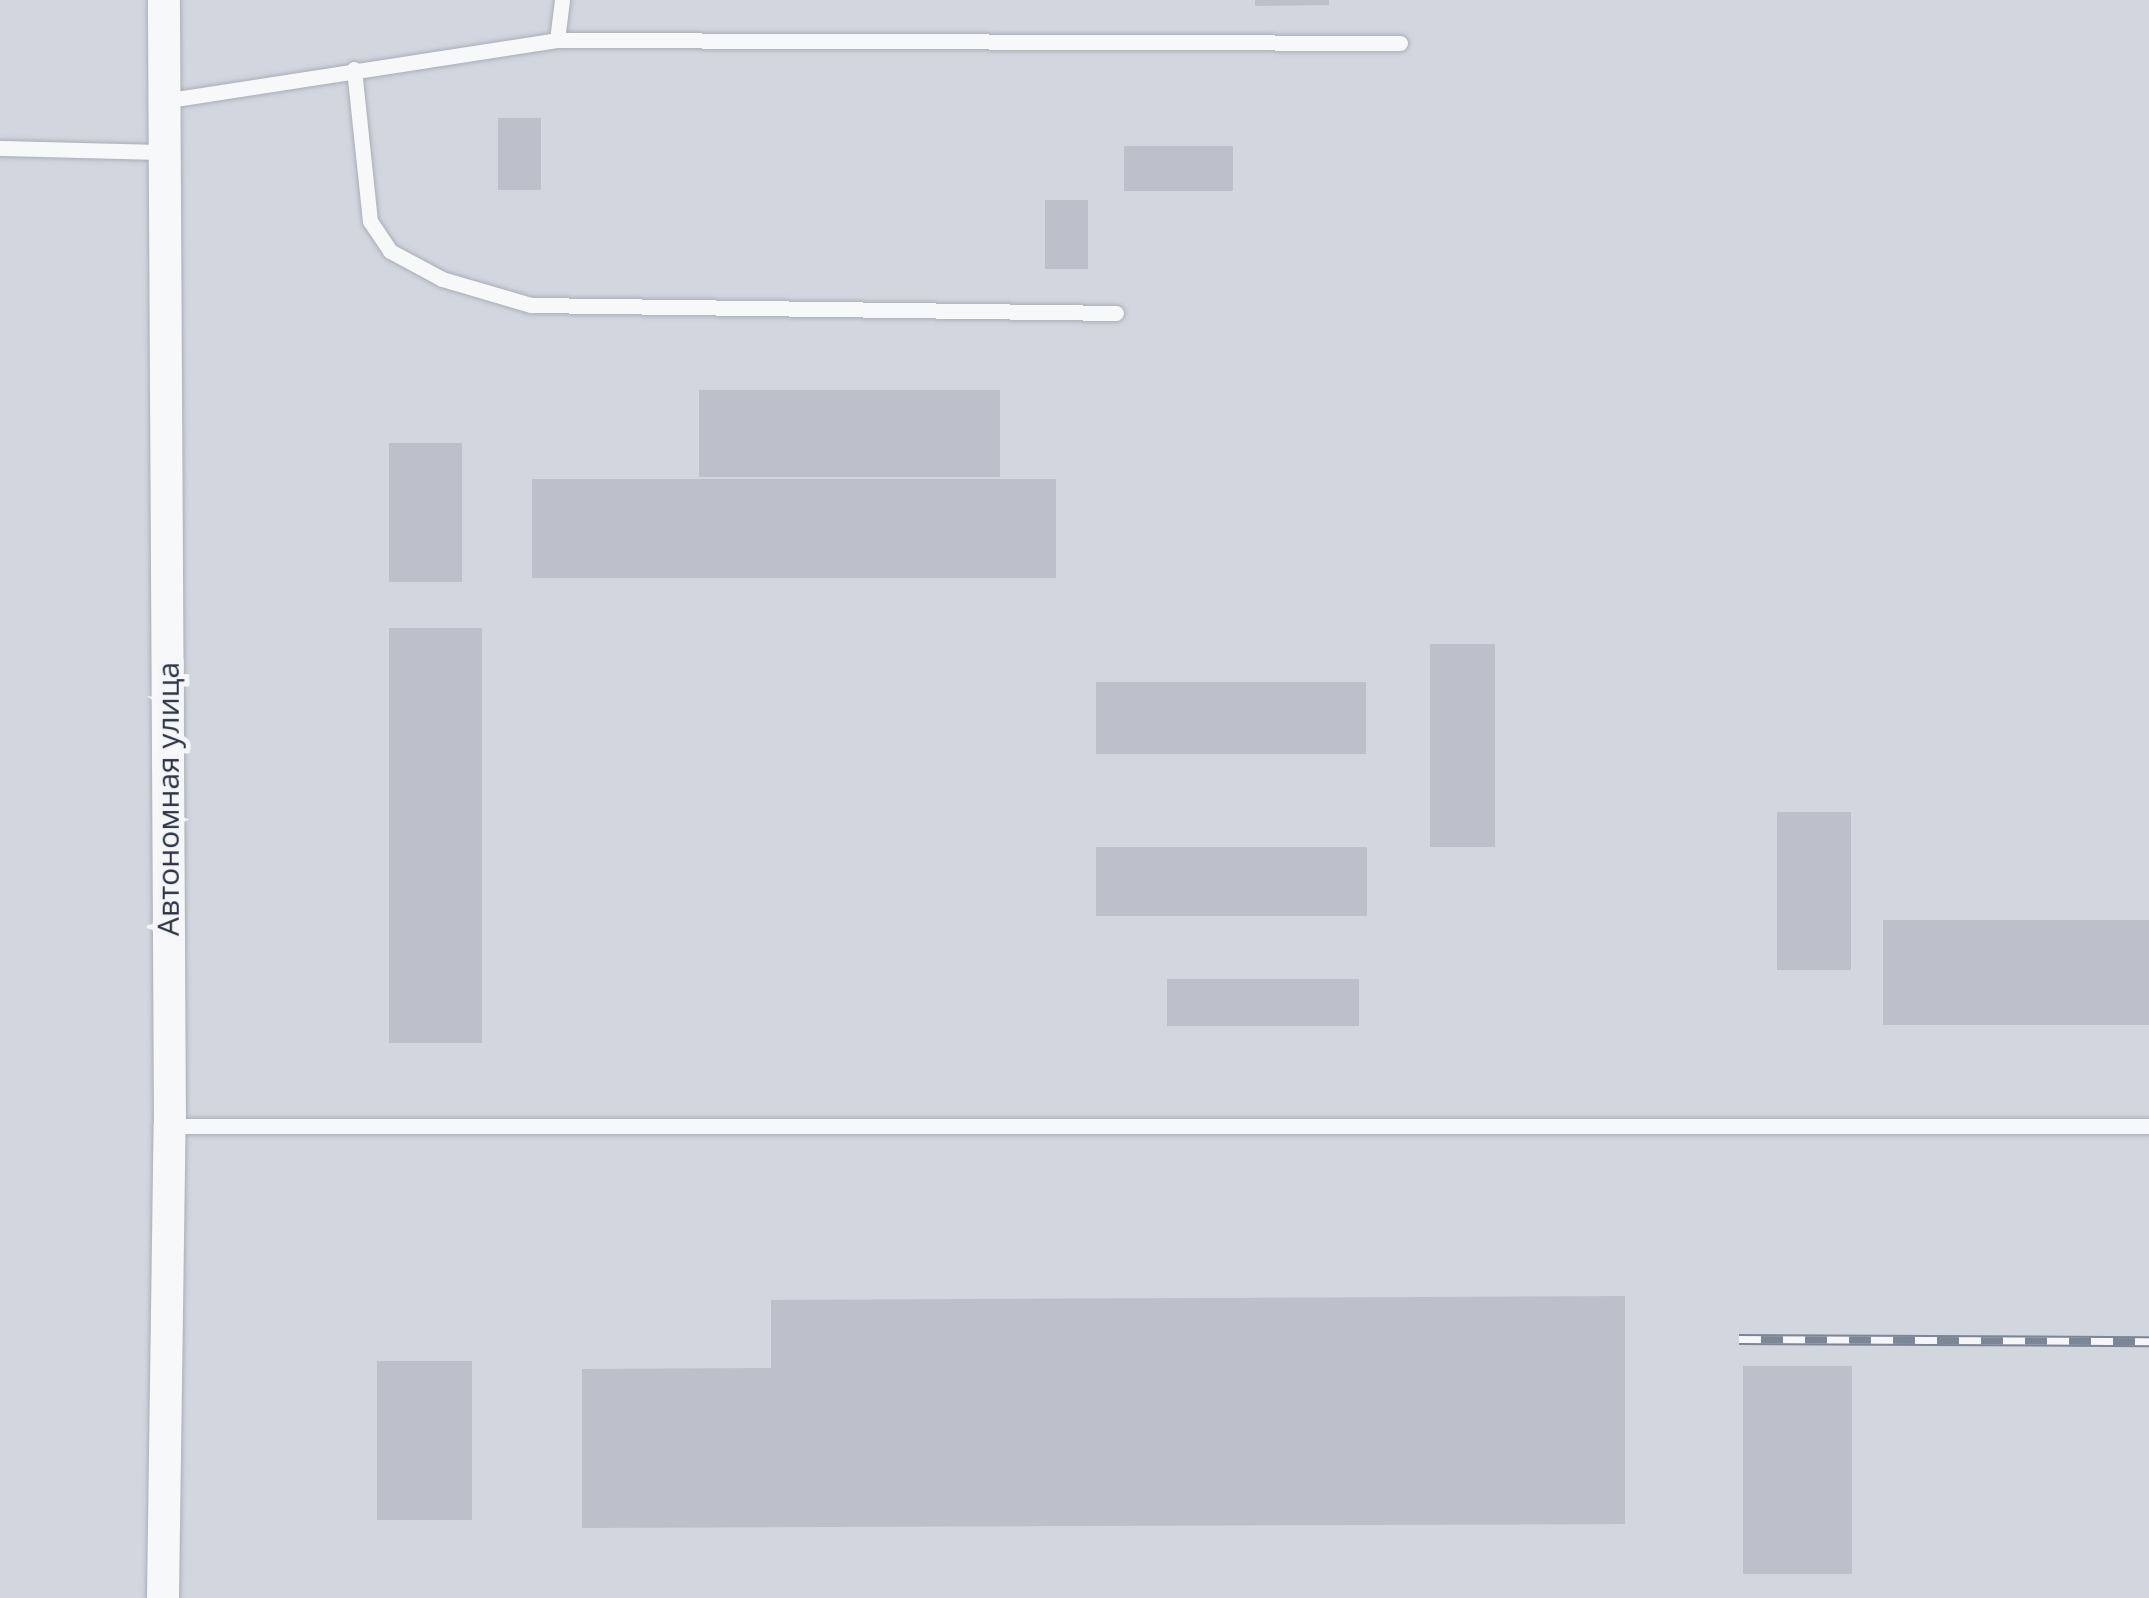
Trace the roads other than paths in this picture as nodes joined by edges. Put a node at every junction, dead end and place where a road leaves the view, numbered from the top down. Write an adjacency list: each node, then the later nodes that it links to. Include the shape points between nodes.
1 (164, 0): 6 (street, Автономная улица)
2 (562, 0): 3 (lane)
3 (556, 40): 4 (lane); 5 (lane)
4 (1400, 43)
5 (354, 69): 6 (lane); 9 (lane, via 370,221 390,251 442,279 531,305)
6 (163, 101): 8 (street, Автономная улица)
7 (0, 148): 8 (lane)
8 (163, 152): 10 (street, Автономная улица)
9 (1116, 313)
10 (170, 1126): 11 (lane); 12 (street, Автономная улица)
11 (2149, 1126)
12 (162, 1598)

